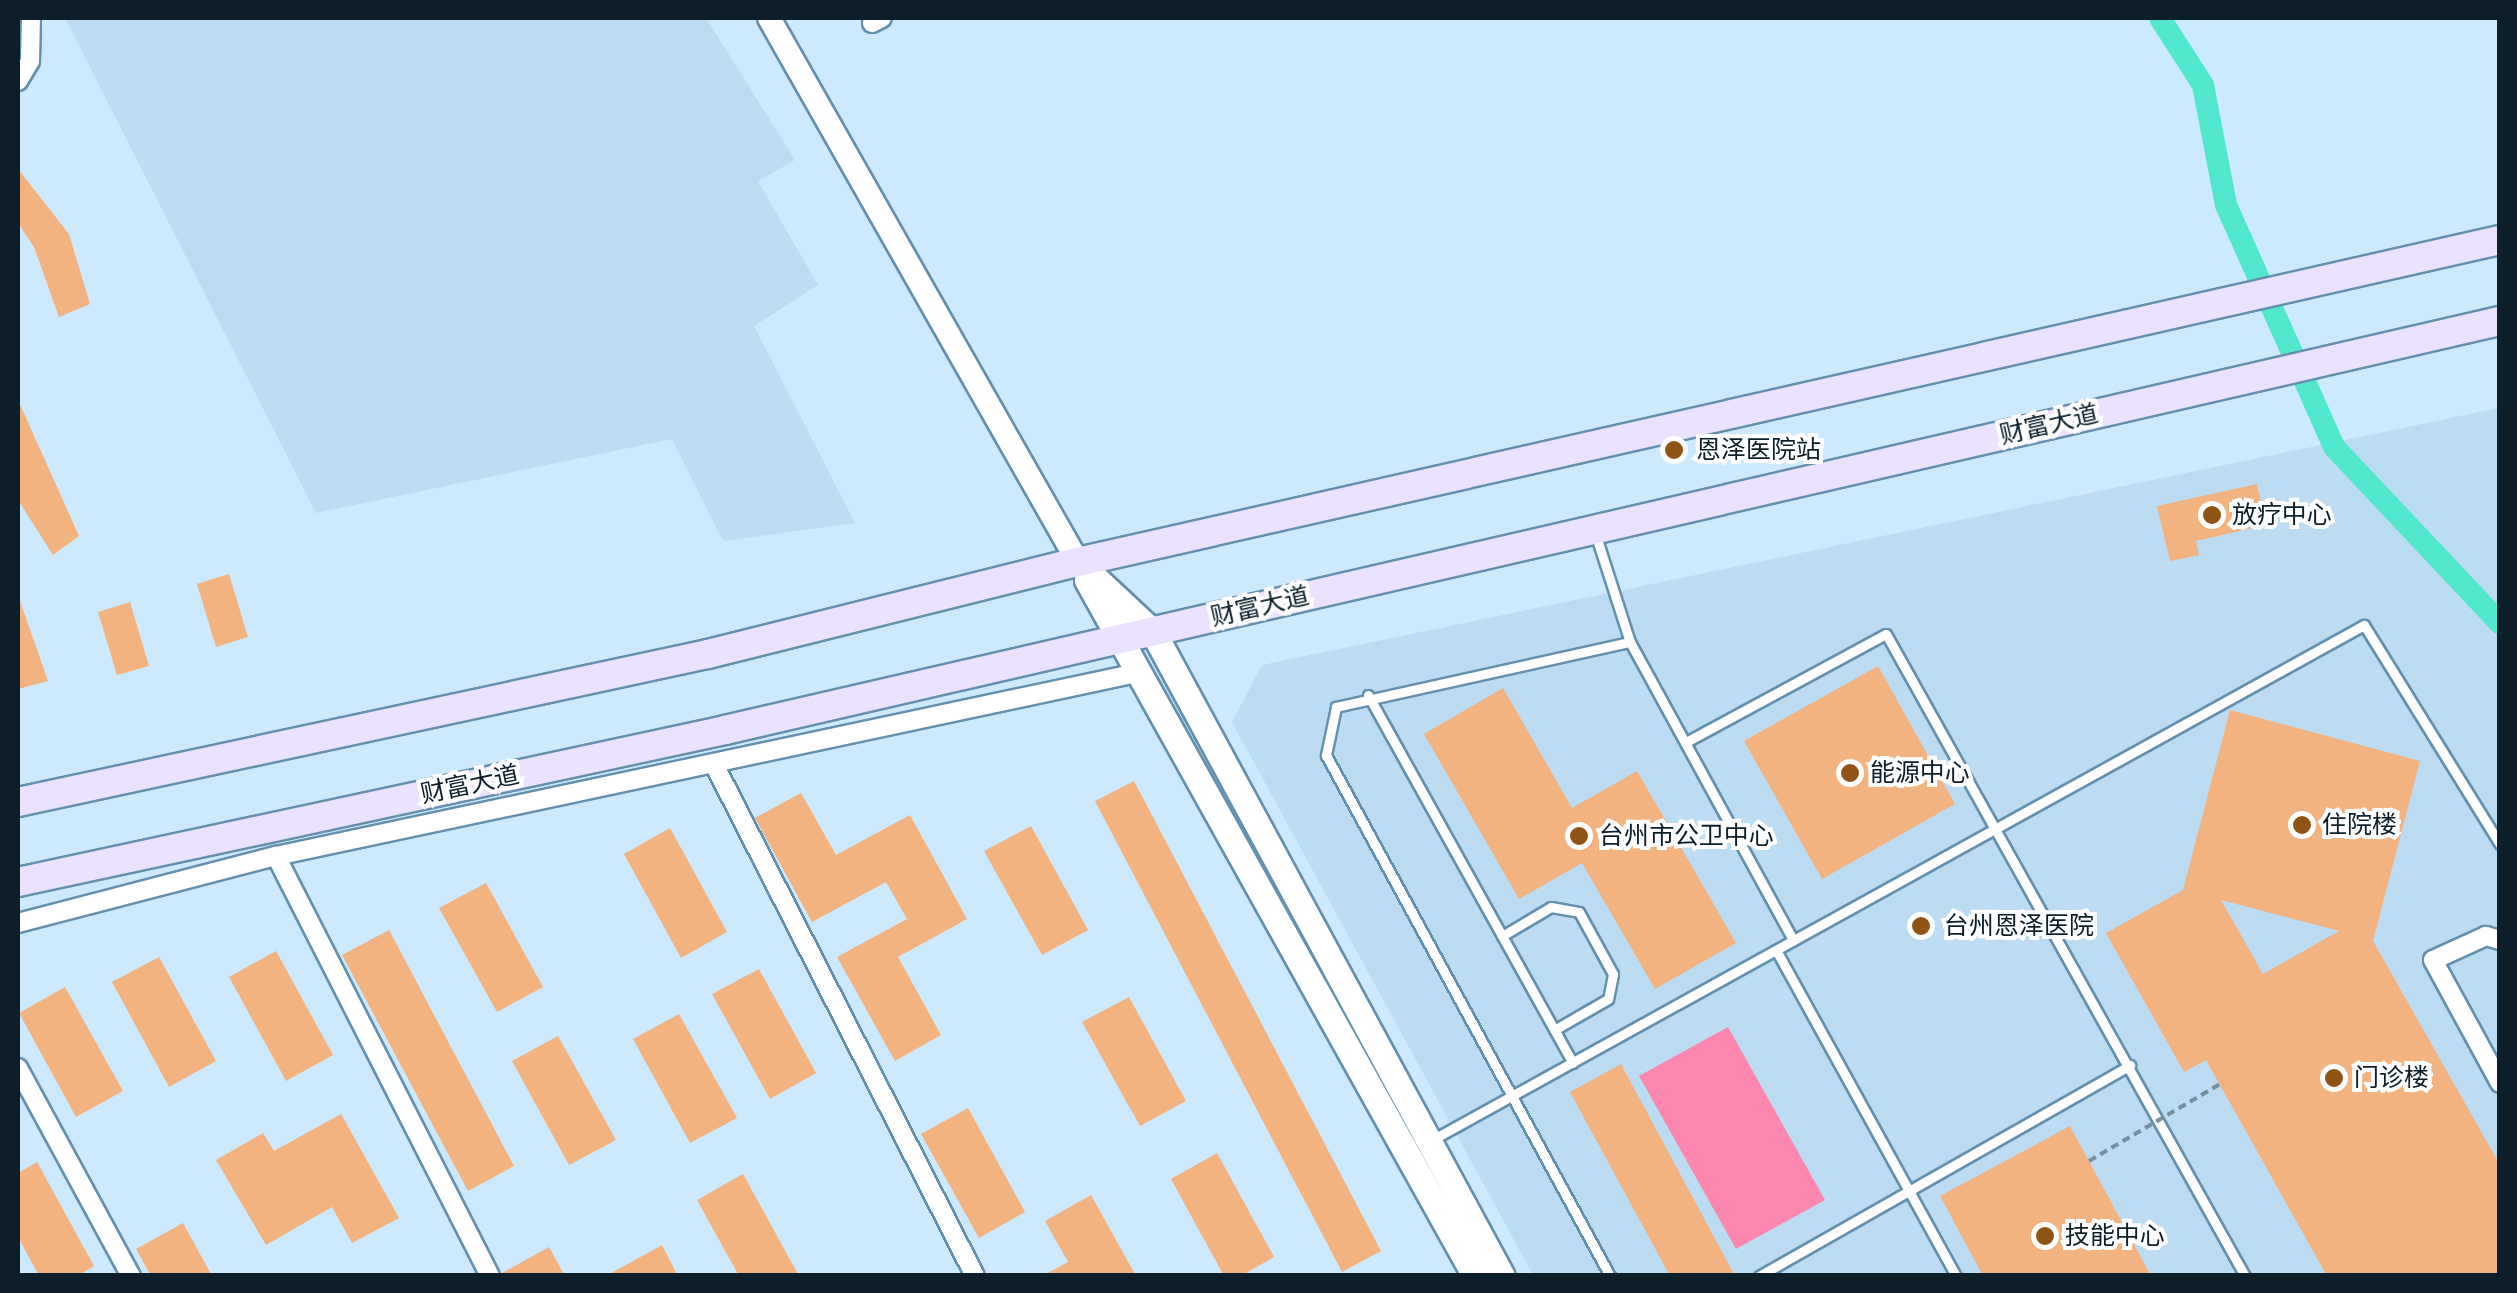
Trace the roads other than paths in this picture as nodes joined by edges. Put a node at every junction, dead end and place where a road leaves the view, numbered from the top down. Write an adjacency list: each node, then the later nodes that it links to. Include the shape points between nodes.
1 (32, 18): 3 (street, via 30,61)
2 (769, 18): 7 (street)
3 (18, 81)
4 (2500, 240): 7 (main road)
5 (2500, 321): 6 (main road, 财富大道)
6 (1594, 530): 8 (main road, 财富大道); 10 (lane)
7 (1078, 562): 8 (main road); 9 (main road); 15 (main road, via 708,654)
8 (1153, 632): 9 (main road, 财富大道); 31 (main road)
9 (1116, 636): 11 (main road); 19 (main road, 财富大道, via 725,730)
10 (1630, 642): 12 (lane); 13 (lane)
11 (1137, 672): 14 (street); 31 (main road)
12 (1368, 696): 21 (lane); 30 (lane, via 1336,707 1326,754)
13 (1686, 742): 16 (lane, via 1886,634); 22 (lane)
14 (714, 764): 18 (street); 35 (street)
15 (18, 802)
16 (1996, 827): 17 (lane, via 2364,625); 22 (lane); 27 (lane)
17 (2500, 844)
18 (276, 856): 20 (street); 34 (street)
19 (18, 882)
20 (18, 923)
21 (1502, 936): 25 (lane); 25 (lane, via 1551,906 1579,912 1613,974 1608,999)
22 (1793, 940): 24 (lane)
23 (2500, 940): 29 (street, via 2486,936 2433,960)
24 (1776, 950): 26 (lane); 32 (lane)
25 (1554, 1030): 26 (lane)
26 (1572, 1063): 30 (lane)
27 (2130, 1064): 32 (lane); 41 (lane)
28 (18, 1068): 33 (street)
29 (2500, 1084)
30 (1512, 1097): 31 (lane); 38 (lane)
31 (1416, 1148): 36 (main road); 37 (main road)
32 (1913, 1191): 39 (lane); 40 (lane)
33 (131, 1276)
34 (490, 1276)
35 (975, 1276)
36 (1475, 1276)
37 (1502, 1276)
38 (1610, 1276)
39 (1759, 1276)
40 (1956, 1276)
41 (2245, 1276)

